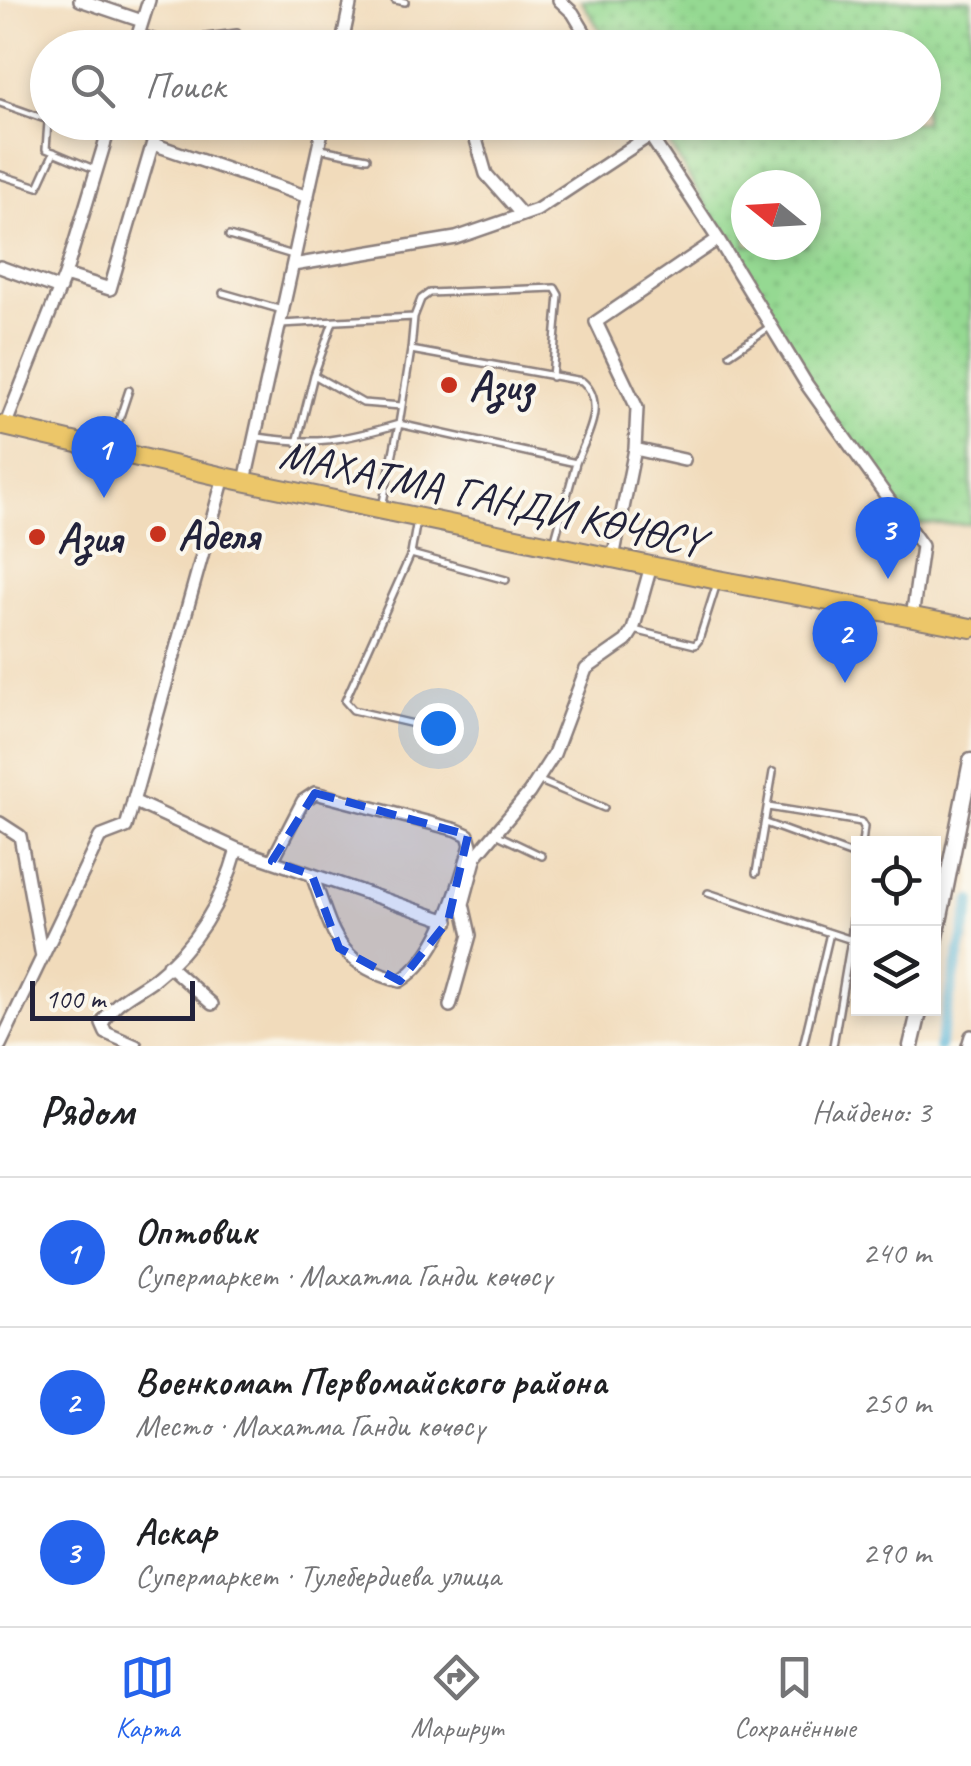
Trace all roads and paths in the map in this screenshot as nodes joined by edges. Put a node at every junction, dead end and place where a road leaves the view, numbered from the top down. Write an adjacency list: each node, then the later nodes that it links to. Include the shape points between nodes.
1 (80, 0): 7 (street)
2 (148, 0): 7 (street)
3 (351, 0): 9 (street)
4 (395, 0): 6 (lane)
5 (559, 0): 10 (street)
6 (406, 2)
7 (142, 21): 8 (street)
8 (139, 30)
9 (344, 30)
10 (583, 30)
11 (0, 103): 12 (lane)
12 (30, 114)
13 (47, 140): 22 (lane, via 46,149)
14 (106, 140): 24 (street)
15 (154, 140): 20 (street)
16 (320, 140): 21 (street)
17 (477, 140): 27 (street, via 486,174)
18 (644, 140): 27 (street)
19 (653, 140): 29 (street)
20 (153, 144): 26 (street); 32 (street, via 110,289)
21 (318, 148): 23 (lane); 26 (street)
22 (54, 152): 24 (lane); 25 (lane, via 38,187)
23 (367, 158)
24 (97, 170): 32 (street)
25 (0, 175)
26 (308, 196): 30 (street)
27 (522, 215): 30 (street, via 456,238)
28 (228, 236): 30 (lane)
29 (718, 238): 39 (street); 50 (street, via 596,322 637,408)
30 (294, 260): 35 (street)
31 (0, 267): 33 (street)
32 (65, 275): 33 (street)
33 (60, 289): 47 (street)
34 (223, 293): 35 (lane)
35 (283, 310): 38 (street)
36 (414, 317): 37 (lane); 40 (lane); 43 (lane, via 429,293 555,288)
37 (333, 322): 38 (lane); 42 (lane)
38 (280, 324): 48 (street)
39 (771, 326): 41 (lane); 64 (street, via 922,546)
40 (412, 350): 43 (lane); 45 (lane)
41 (730, 354)
42 (314, 375): 45 (lane, via 362,404); 49 (lane)
43 (552, 377): 53 (lane, via 582,382 595,402)
44 (129, 390): 51 (lane)
45 (402, 406): 46 (lane)
46 (399, 424): 49 (lane); 53 (lane); 56 (lane)
47 (3, 425): 51 (main road, МАХАТМА ГАНДИ КӨЧӨСҮ)
48 (255, 436): 49 (lane); 55 (street)
49 (296, 443)
50 (635, 449): 52 (street); 60 (street)
51 (109, 452): 54 (main road, МАХАТМА ГАНДИ КӨЧӨСҮ)
52 (684, 460)
53 (576, 463): 58 (lane)
54 (224, 477): 55 (main road, МАХАТМА ГАНДИ КӨЧӨСҮ); 71 (street)
55 (245, 481): 56 (main road, МАХАТМА ГАНДИ КӨЧӨСҮ)
56 (382, 510): 57 (main road, МАХАТМА ГАНДИ КӨЧӨСҮ)
57 (417, 517): 58 (main road, МАХАТМА ГАНДИ КӨЧӨСҮ); 59 (lane)
58 (553, 546): 60 (main road, МАХАТМА ГАНДИ КӨЧӨСҮ)
59 (411, 554): 62 (lane); 67 (lane, via 345,701 353,710)
60 (613, 558): 61 (main road, МАХАТМА ГАНДИ КӨЧӨСҮ)
61 (651, 566): 63 (main road, МАХАТМА ГАНДИ КӨЧӨСҮ); 66 (street)
62 (506, 580)
63 (718, 580): 64 (main road, МАХАТМА ГАНДИ КӨЧӨСҮ); 66 (lane, via 694,645)
64 (912, 618): 65 (main road, МАХАТМА ГАНДИ КӨЧӨСҮ)
65 (971, 628)
66 (634, 630): 70 (street, via 586,669 554,754)
67 (444, 731)
68 (971, 762): 86 (street)
69 (773, 772): 72 (lane)
70 (537, 780): 73 (lane); 76 (street)
71 (133, 801): 78 (street); 89 (street, via 126,827 100,837)
72 (768, 807): 75 (lane); 77 (lane, via 861,822)
73 (604, 808)
74 (0, 823): 89 (street, via 20,836)
75 (765, 823): 79 (lane); 82 (lane)
76 (496, 834): 80 (lane); 93 (street, via 476,856 463,904 470,935)
77 (863, 836)
78 (237, 849): 81 (street); 91 (street, via 209,919)
79 (851, 854)
80 (542, 856)
81 (272, 861): 83 (street); 85 (street, via 304,801 315,793 457,830 471,845)
82 (756, 873)
83 (312, 875): 85 (street); 85 (street, via 339,948 380,976 400,981 410,975)
84 (708, 893): 87 (lane)
85 (448, 921)
86 (938, 926)
87 (830, 933): 88 (lane); 98 (lane)
88 (851, 940)
89 (42, 957): 96 (street)
90 (851, 960): 99 (lane)
91 (168, 965): 92 (street); 97 (street, via 115,1004 102,1024)
92 (212, 1004)
93 (450, 1006)
94 (918, 1016): 100 (street)
95 (971, 1036): 101 (street)
96 (0, 1045)
97 (136, 1046)
98 (802, 1046)
99 (833, 1046)
100 (911, 1046)
101 (968, 1046)

